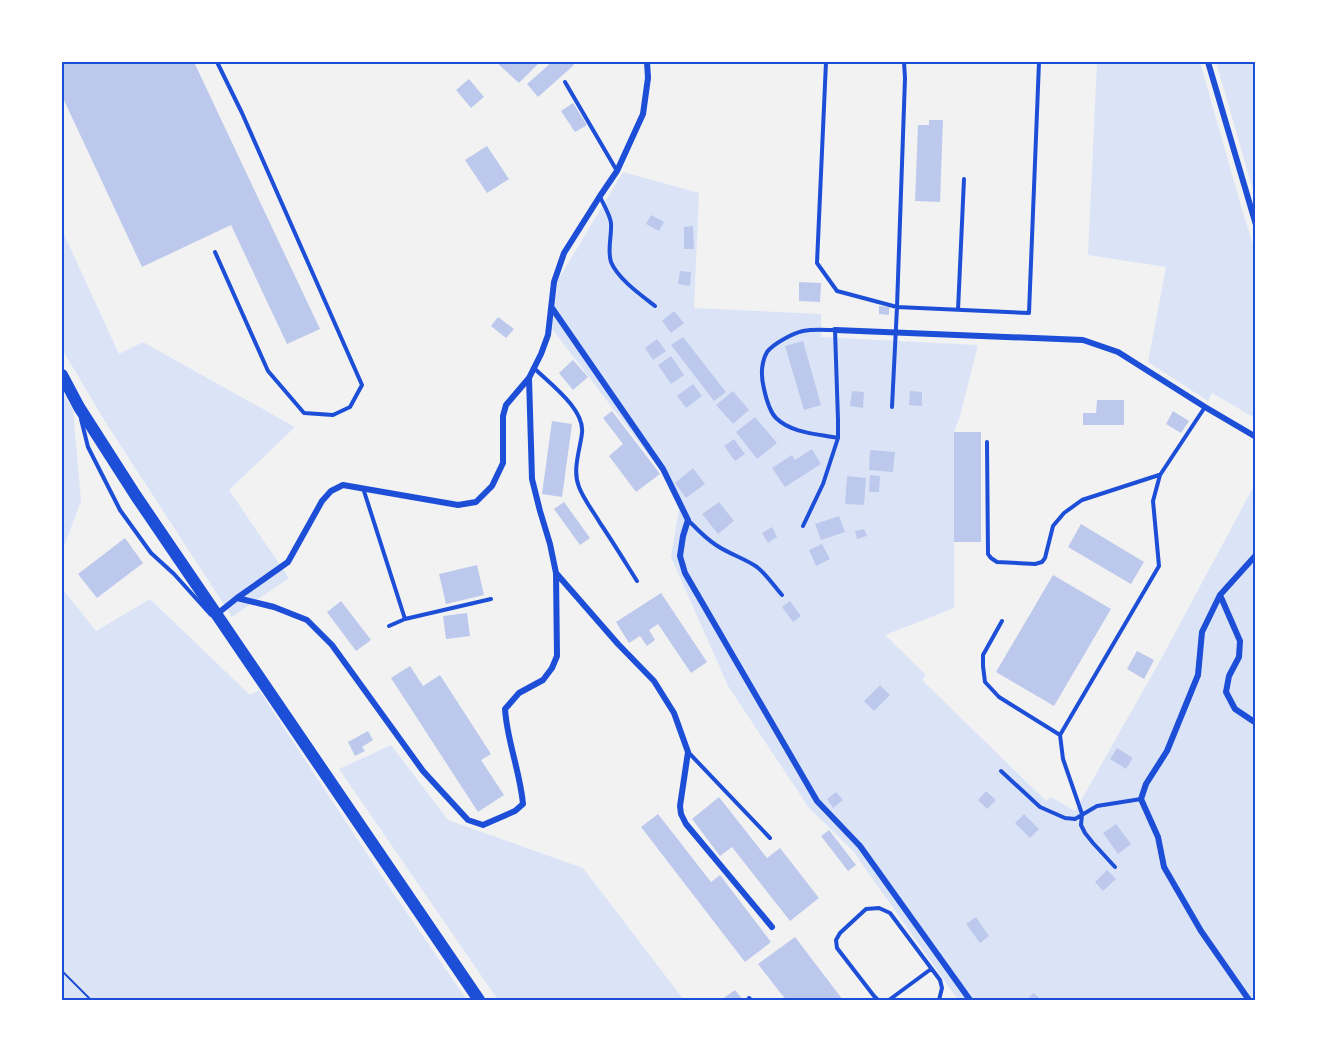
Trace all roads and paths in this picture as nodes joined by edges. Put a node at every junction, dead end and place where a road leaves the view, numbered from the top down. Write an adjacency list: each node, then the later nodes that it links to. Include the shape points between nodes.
1 (217, 62): 12 (lane, via 362,385 350,407 333,416 304,413 297,405 268,371)
2 (647, 62): 8 (street, via 642,114)
3 (826, 62): 14 (lane, via 817,263 837,291)
4 (904, 62): 14 (lane)
5 (1039, 62): 16 (lane, via 1029,313)
6 (1208, 62): 11 (street)
7 (565, 82): 8 (lane)
8 (617, 171): 10 (street)
9 (964, 179): 16 (lane)
10 (600, 196): 13 (lane, via 611,221 611,261 617,273); 15 (street, via 564,253 554,282)
11 (1256, 225)
12 (215, 252)
13 (655, 306)
14 (897, 307): 16 (lane); 18 (lane)
15 (552, 308): 19 (street, via 549,335); 30 (street, via 663,469)
16 (957, 310)
17 (835, 330): 18 (street); 26 (lane); 26 (lane, via 802,331 784,339 768,351 762,366 762,382 775,417 800,430)
18 (896, 331): 23 (lane); 24 (street, via 1083,340 1118,352)
19 (534, 368): 21 (street); 34 (lane, via 578,414 583,430 578,485)
20 (62, 375): 22 (highway)
21 (529, 378): 29 (street, via 506,405 503,463 492,486 476,502 458,505); 33 (street, via 532,479)
22 (79, 407): 39 (highway); 43 (lane, via 88,447 120,510 151,553)
23 (892, 407)
24 (1205, 408): 25 (street); 28 (lane)
25 (1256, 437)
26 (837, 438): 31 (lane, via 823,484)
27 (987, 442): 28 (lane, via 988,554 997,562 1042,562 1053,526 1064,513 1082,500)
28 (1160, 475): 45 (lane, via 1153,501 1159,566)
29 (363, 488): 37 (street, via 343,485 331,491 288,562); 40 (lane)
30 (688, 520): 35 (lane, via 717,546 758,568); 55 (street, via 680,556 685,573 805,781 860,846)
31 (802, 526)
32 (1256, 555): 36 (street)
33 (556, 573): 37 (street, via 557,656 543,680 519,693 505,709 523,804 483,825 468,820 423,771 332,645 307,620); 46 (street, via 654,681 674,713)
34 (637, 581)
35 (782, 595)
36 (1220, 595): 44 (street, via 1240,641 1239,657 1226,692 1235,709); 48 (street, via 1202,632 1198,675 1167,751)
37 (237, 598): 39 (street)
38 (491, 599): 40 (lane)
39 (216, 615): 43 (highway)
40 (405, 619): 42 (lane)
41 (1002, 621): 45 (lane, via 983,656 985,682 999,697)
42 (389, 626)
43 (235, 642): 58 (highway)
44 (1256, 723)
45 (1060, 735): 49 (lane, via 1063,759)
46 (688, 752): 50 (lane); 52 (street, via 681,814)
47 (1001, 771): 49 (lane, via 1040,807 1065,818 1075,819)
48 (1141, 799): 49 (lane, via 1097,806); 63 (street, via 1158,837 1164,867 1201,931)
49 (1083, 814): 51 (lane, via 1081,825 1085,833)
50 (770, 838)
51 (1115, 867)
52 (772, 927)
53 (931, 969): 56 (lane); 59 (lane, via 890,913 879,908 866,909 840,933 837,948); 60 (lane)
54 (62, 971): 57 (path)
55 (952, 974): 56 (lane); 62 (street)
56 (940, 980): 61 (lane)
57 (92, 1000)
58 (479, 1000)
59 (878, 1000)
60 (889, 1000)
61 (939, 1000)
62 (970, 1000)
63 (1249, 1000)

